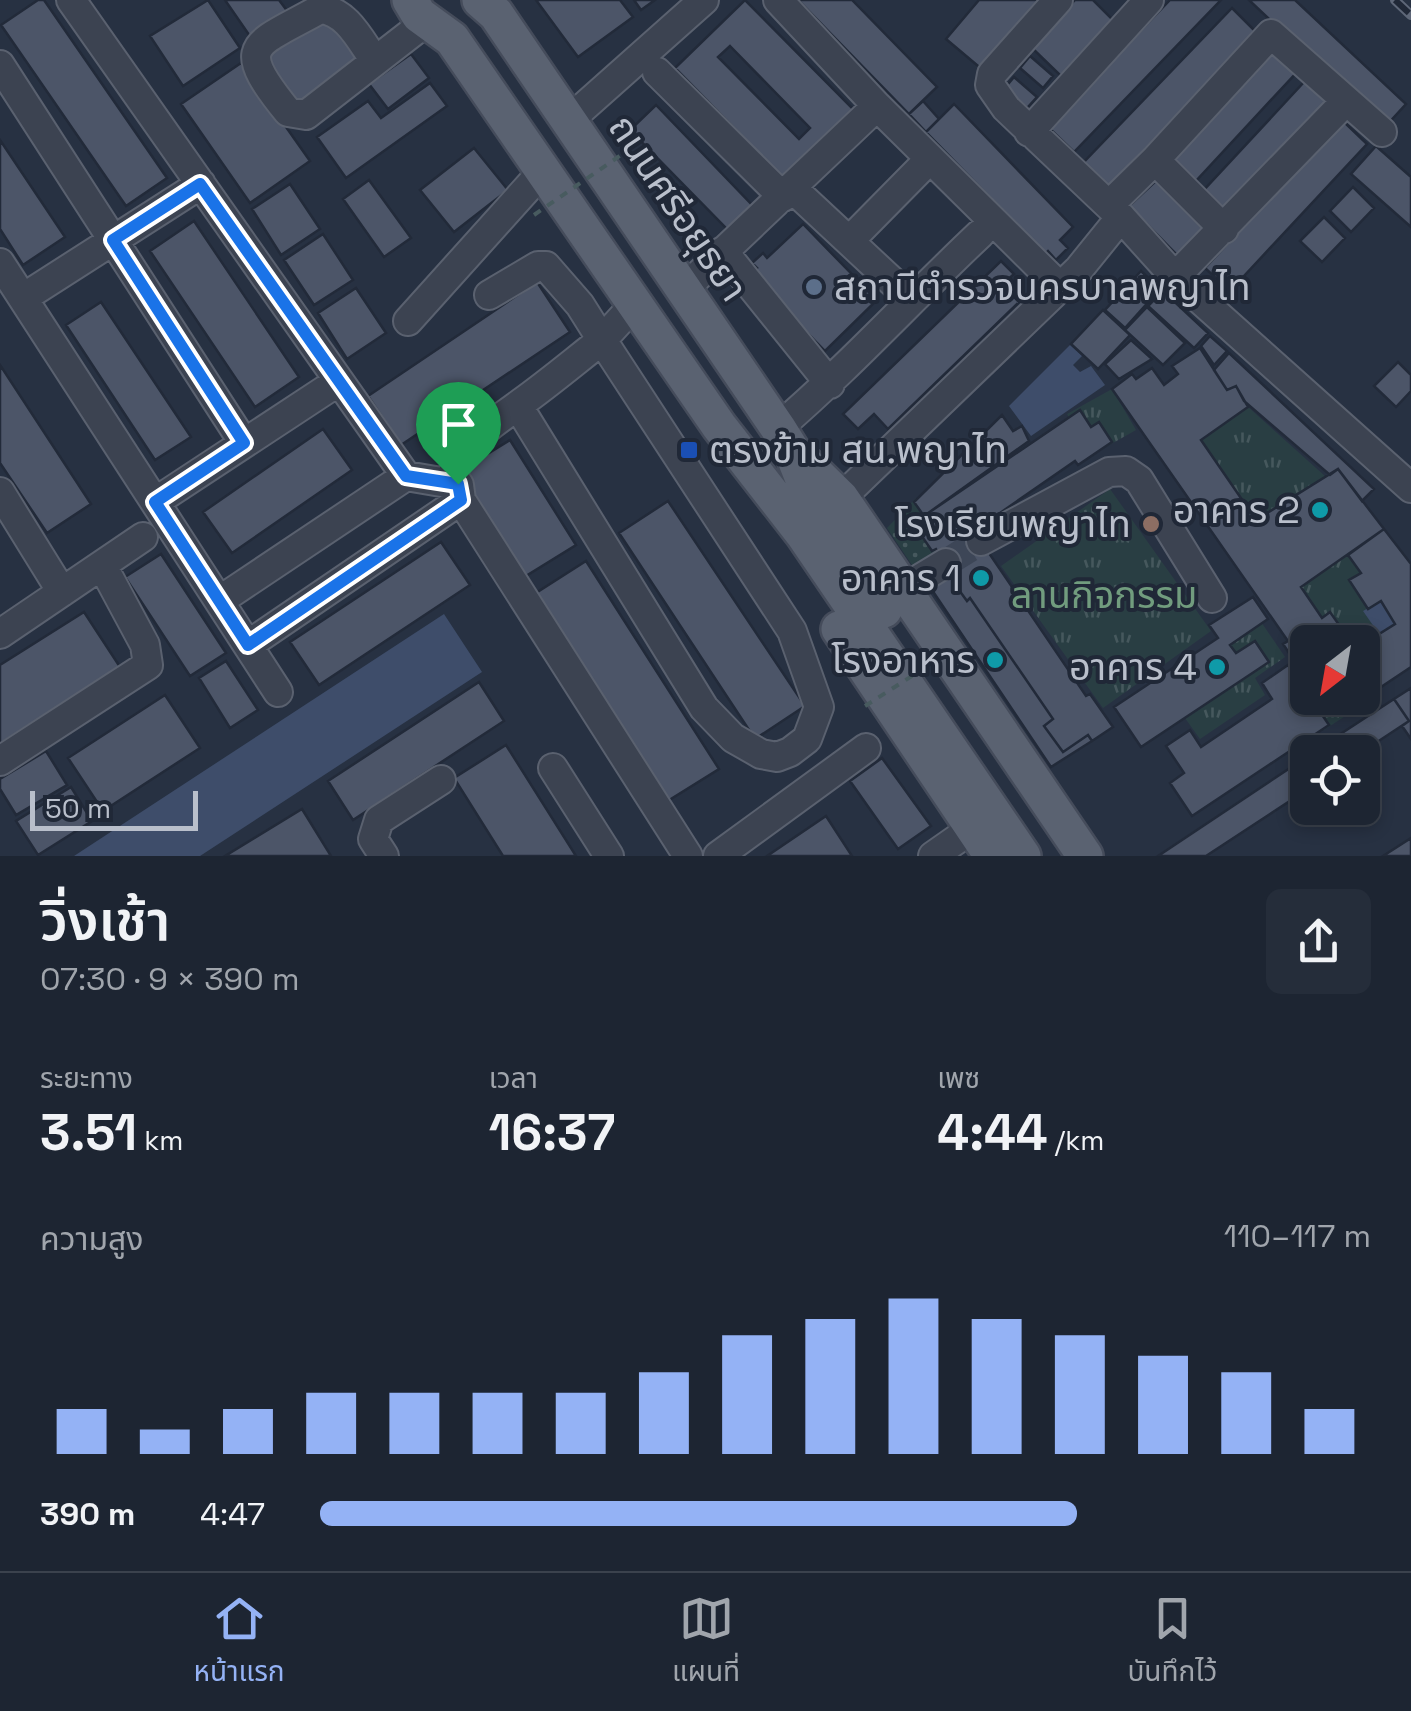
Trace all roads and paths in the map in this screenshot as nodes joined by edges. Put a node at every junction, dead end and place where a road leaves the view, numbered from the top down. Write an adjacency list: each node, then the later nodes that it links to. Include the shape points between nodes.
1 (72, 0): 20 (street)
2 (704, 0): 13 (street)
3 (778, 0): 12 (street)
4 (1058, 0): 14 (street, via 992,74 990,85)
5 (1149, 0): 14 (street)
6 (489, 5): 13 (main road, ถนนศรีอยุธยา)
7 (432, 15): 8 (street); 19 (main road)
8 (374, 61)
9 (0, 65): 26 (street)
10 (657, 72): 21 (street)
11 (1346, 101): 15 (street); 17 (street, via 1271,34); 24 (street)
12 (877, 106): 21 (street); 31 (street)
13 (568, 121): 32 (main road, ถนนศรีอยุธยา)
14 (1029, 132): 22 (street)
15 (1382, 132)
16 (621, 154): 23 (path, bridge)
17 (1155, 160): 22 (street); 24 (street)
18 (921, 168): 27 (street)
19 (542, 172): 36 (main road); 37 (street)
20 (200, 184): 26 (street); 39 (street)
21 (788, 193): 27 (street); 28 (street)
22 (1115, 211): 30 (street); 31 (street, via 1098,249)
23 (534, 215)
24 (1224, 228): 30 (street)
25 (980, 234): 35 (street)
26 (113, 240): 34 (street); 43 (street)
27 (850, 240): 35 (street)
28 (723, 252): 32 (street); 40 (street)
29 (0, 263): 34 (street)
30 (1175, 277): 46 (street)
31 (1060, 288): 49 (street)
32 (683, 290): 42 (main road, ถนนศรีอยุธยา)
33 (489, 295): 38 (street, via 546,266)
34 (22, 298): 50 (street)
35 (911, 299): 40 (street)
36 (634, 305): 38 (street); 44 (main road)
37 (408, 322)
38 (602, 340): 41 (street); 41 (street, via 800,646 819,707 807,739 790,752 761,754 704,708)
39 (339, 381): 43 (street); 45 (street)
40 (830, 384): 42 (street)
41 (518, 406): 48 (street, via 467,446 452,475)
42 (784, 439): 49 (main road, ถนนศรีอยุธยา); 75 (main road, ถนนศรีอยุธยา, via 812,502)
43 (244, 443): 50 (street)
44 (749, 468): 68 (main road, via 786,550); 74 (main road, via 803,534)
45 (406, 476): 48 (street); 58 (street)
46 (1411, 488)
47 (0, 492): 56 (street)
48 (460, 492): 60 (street); 72 (street)
49 (841, 498): 55 (main road, ถนนศรีอยุธยา)
50 (155, 502): 58 (street)
51 (143, 537): 54 (street)
52 (981, 541): 57 (street, via 1090,481 1126,471)
53 (946, 563): 55 (street)
54 (102, 565): 56 (street); 65 (street, via 145,644 148,665)
55 (902, 589): 76 (main road, ถนนศรีอยุธยา)
56 (62, 592): 59 (street)
57 (1212, 598)
58 (219, 601): 60 (street)
59 (0, 634)
60 (248, 645): 62 (street)
61 (960, 646): 63 (path, bridge)
62 (278, 692)
63 (866, 706)
64 (866, 748): 69 (street)
65 (0, 761)
66 (553, 768): 71 (street)
67 (441, 780): 70 (street, via 379,820 373,839)
68 (983, 842): 73 (street)
69 (725, 854)
70 (383, 856)
71 (609, 856)
72 (688, 856)
73 (933, 856)
74 (1023, 856)
75 (1050, 856)
76 (1085, 856)

